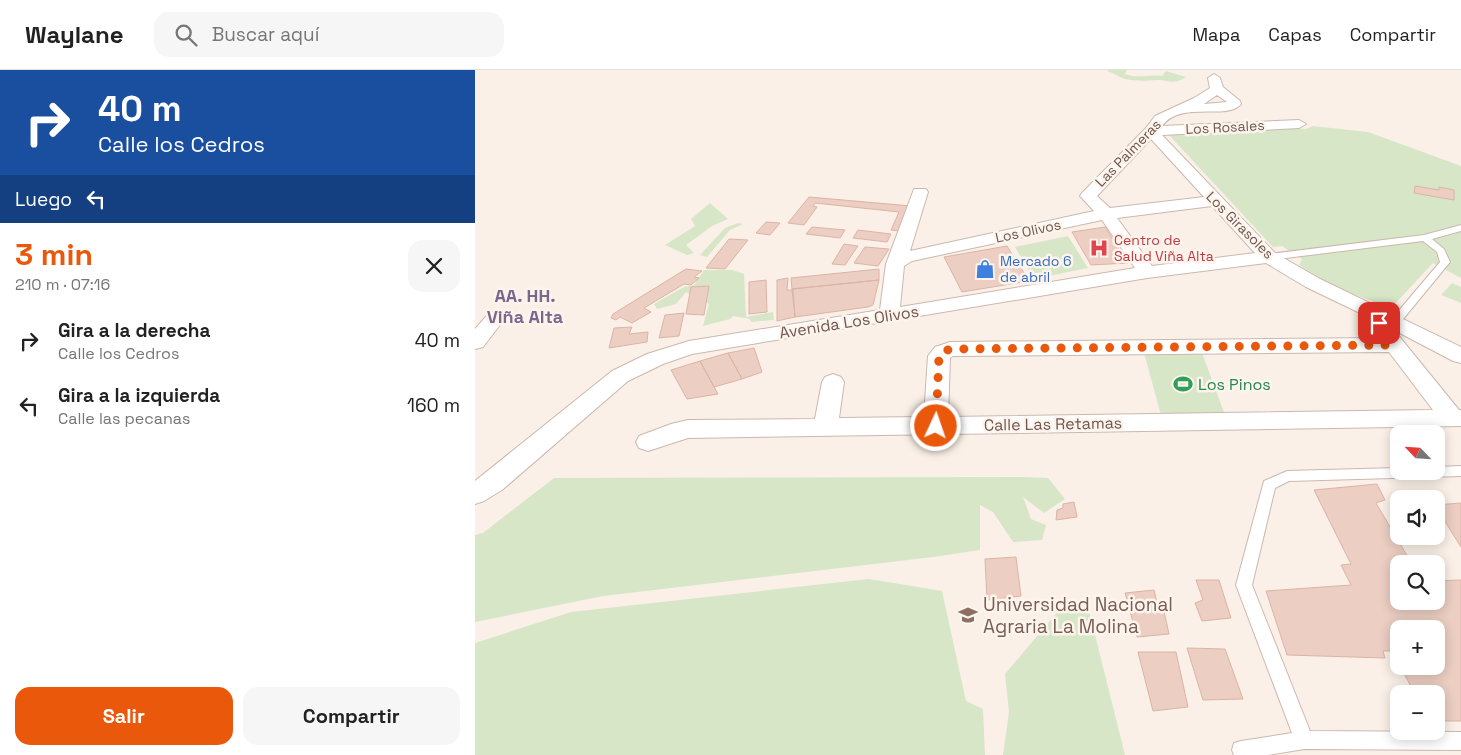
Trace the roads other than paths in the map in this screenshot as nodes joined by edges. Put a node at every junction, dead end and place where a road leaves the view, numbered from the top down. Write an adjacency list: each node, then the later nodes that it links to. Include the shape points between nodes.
1 (1183, 109): 1 (street, Las Palmeras, via 1205,98 1216,84 1235,104); 3 (street, Las Palmeras, via 1162,117)
2 (1299, 124): 3 (street, Los Rosales)
3 (1151, 131): 5 (street, Las Palmeras); 6 (street, Los Girasoles)
4 (920, 192): 12 (street)
5 (1088, 196): 7 (street, Las Palmeras); 8 (street)
6 (1215, 201): 7 (street, Los Olivos); 11 (street, Los Girasoles)
7 (1106, 214): 8 (street, Los Olivos); 13 (street, Las Palmeras)
8 (1061, 224): 12 (street, Los Olivos)
9 (1461, 228): 10 (lane)
10 (1425, 238): 11 (lane); 17 (lane, via 1441,251 1445,262)
11 (1269, 257): 13 (street, Avenida Los Olivos); 14 (street, Los Girasoles, via 1313,284)
12 (899, 260): 15 (street, via 895,264)
13 (1147, 272): 15 (street, Avenida Los Olivos)
14 (1372, 311): 17 (street, Los Girasoles); 19 (street)
15 (889, 316): 27 (street, Avenida Los Olivos, via 737,339 689,348 655,359 620,376 493,483)
16 (496, 317): 18 (street)
17 (1395, 322): 20 (street, Los Girasoles)
18 (475, 342)
19 (1394, 345): 22 (street); 23 (street, via 950,349 939,356)
20 (1461, 356)
21 (833, 382): 24 (street)
22 (1456, 418): 23 (street, Calle Las Retamas)
23 (936, 426): 24 (street, Calle Las Retamas)
24 (825, 427): 25 (street, Calle Las Retamas, via 680,430)
25 (648, 442)
26 (1461, 471): 28 (lane, via 1287,476 1269,485 1244,585)
27 (475, 494)
28 (1304, 740): 29 (lane); 30 (lane)
29 (1461, 741)
30 (1241, 750)

